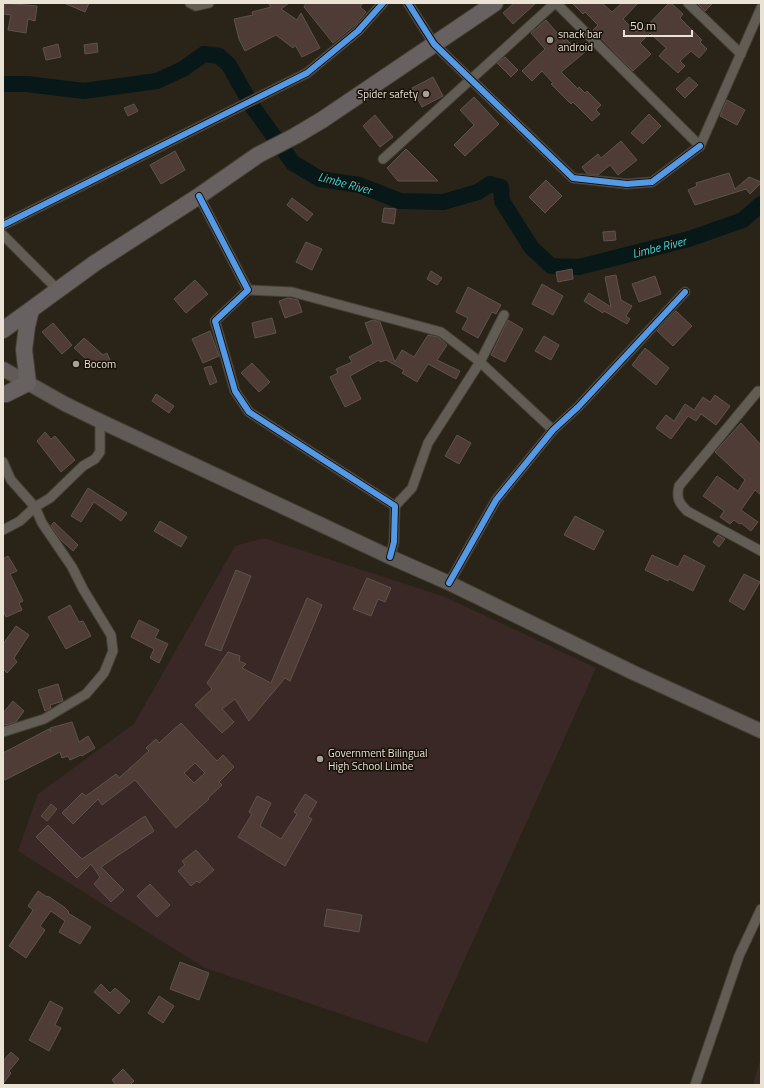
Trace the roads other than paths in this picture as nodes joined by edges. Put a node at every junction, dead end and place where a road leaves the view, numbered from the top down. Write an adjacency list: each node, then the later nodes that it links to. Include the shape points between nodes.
1 (190, 3): 2 (street, via 196,6)
2 (209, 3)
3 (383, 3): 15 (street, via 358,31 307,74)
4 (408, 3): 9 (street)
5 (495, 3): 9 (highway)
6 (555, 3): 11 (street); 12 (street)
7 (688, 3): 10 (street)
8 (761, 8): 10 (street)
9 (434, 44): 11 (street); 14 (highway, via 295,136 258,155)
10 (741, 54): 12 (street)
11 (472, 80): 12 (street, via 566,172 580,180 627,184 652,182); 13 (street)
12 (700, 146)
13 (383, 159)
14 (199, 196): 17 (highway); 18 (street)
15 (3, 225)
16 (3, 235): 17 (street)
17 (57, 289): 20 (highway)
18 (248, 290): 23 (street, via 292,292 441,332); 31 (street, via 215,321 235,391 249,412)
19 (685, 292): 29 (street, via 578,407)
20 (31, 310): 22 (highway); 25 (highway, via 24,350)
21 (504, 315): 23 (street)
22 (3, 330)
23 (480, 362): 29 (street); 31 (street, via 428,443 412,488)
24 (3, 369): 25 (main road)
25 (28, 383): 27 (highway); 28 (main road)
26 (758, 391): 34 (street, via 679,486 677,495 679,504 687,511)
27 (4, 397)
28 (100, 421): 32 (street, via 100,452 95,459 83,466 50,498); 35 (main road)
29 (553, 430): 36 (street, via 496,500)
30 (3, 462): 32 (street, via 11,480)
31 (394, 506): 35 (street, via 394,542)
32 (35, 507): 33 (street, via 20,521); 38 (street, via 42,523 72,567 111,635 113,651 104,673 86,694 44,719)
33 (3, 530)
34 (761, 550)
35 (390, 557): 36 (main road)
36 (449, 583): 37 (main road, via 634,673)
37 (761, 731)
38 (3, 732)
39 (761, 909): 40 (street, via 739,956)
40 (695, 1085)

